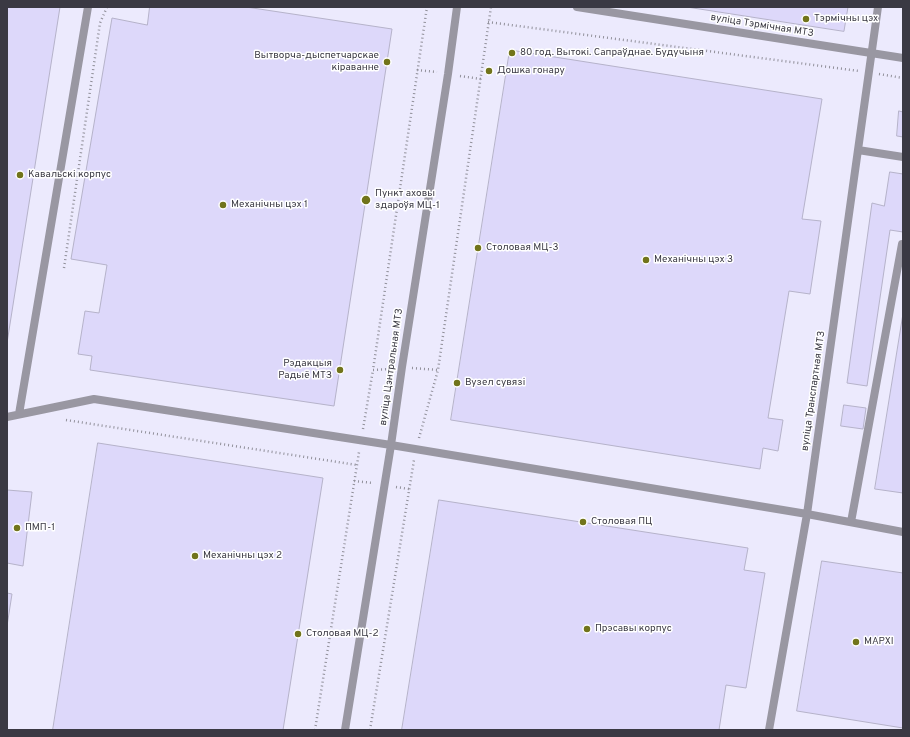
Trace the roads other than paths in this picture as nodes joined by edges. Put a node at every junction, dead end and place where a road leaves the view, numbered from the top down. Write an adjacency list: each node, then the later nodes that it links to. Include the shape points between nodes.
1 (88, 7): 10 (lane)
2 (457, 7): 12 (lane, вуліца Цэнтральная МТЗ)
3 (577, 7): 5 (lane, вуліца Тэрмічная МТЗ)
4 (878, 7): 5 (lane, вуліца Транспартная МТЗ)
5 (872, 53): 6 (lane, вуліца Тэрмічная МТЗ); 7 (lane, вуліца Транспартная МТЗ)
6 (903, 58)
7 (858, 150): 8 (lane); 13 (lane, вуліца Транспартная МТЗ)
8 (903, 157)
9 (903, 244): 14 (lane)
10 (19, 414): 11 (lane); 12 (lane, via 94,400)
11 (7, 417)
12 (391, 445): 13 (lane); 16 (lane, вуліца Цэнтральная МТЗ)
13 (807, 514): 14 (lane); 17 (lane, вуліца Транспартная МТЗ)
14 (851, 522): 15 (lane)
15 (903, 532)
16 (345, 730)
17 (769, 730)

